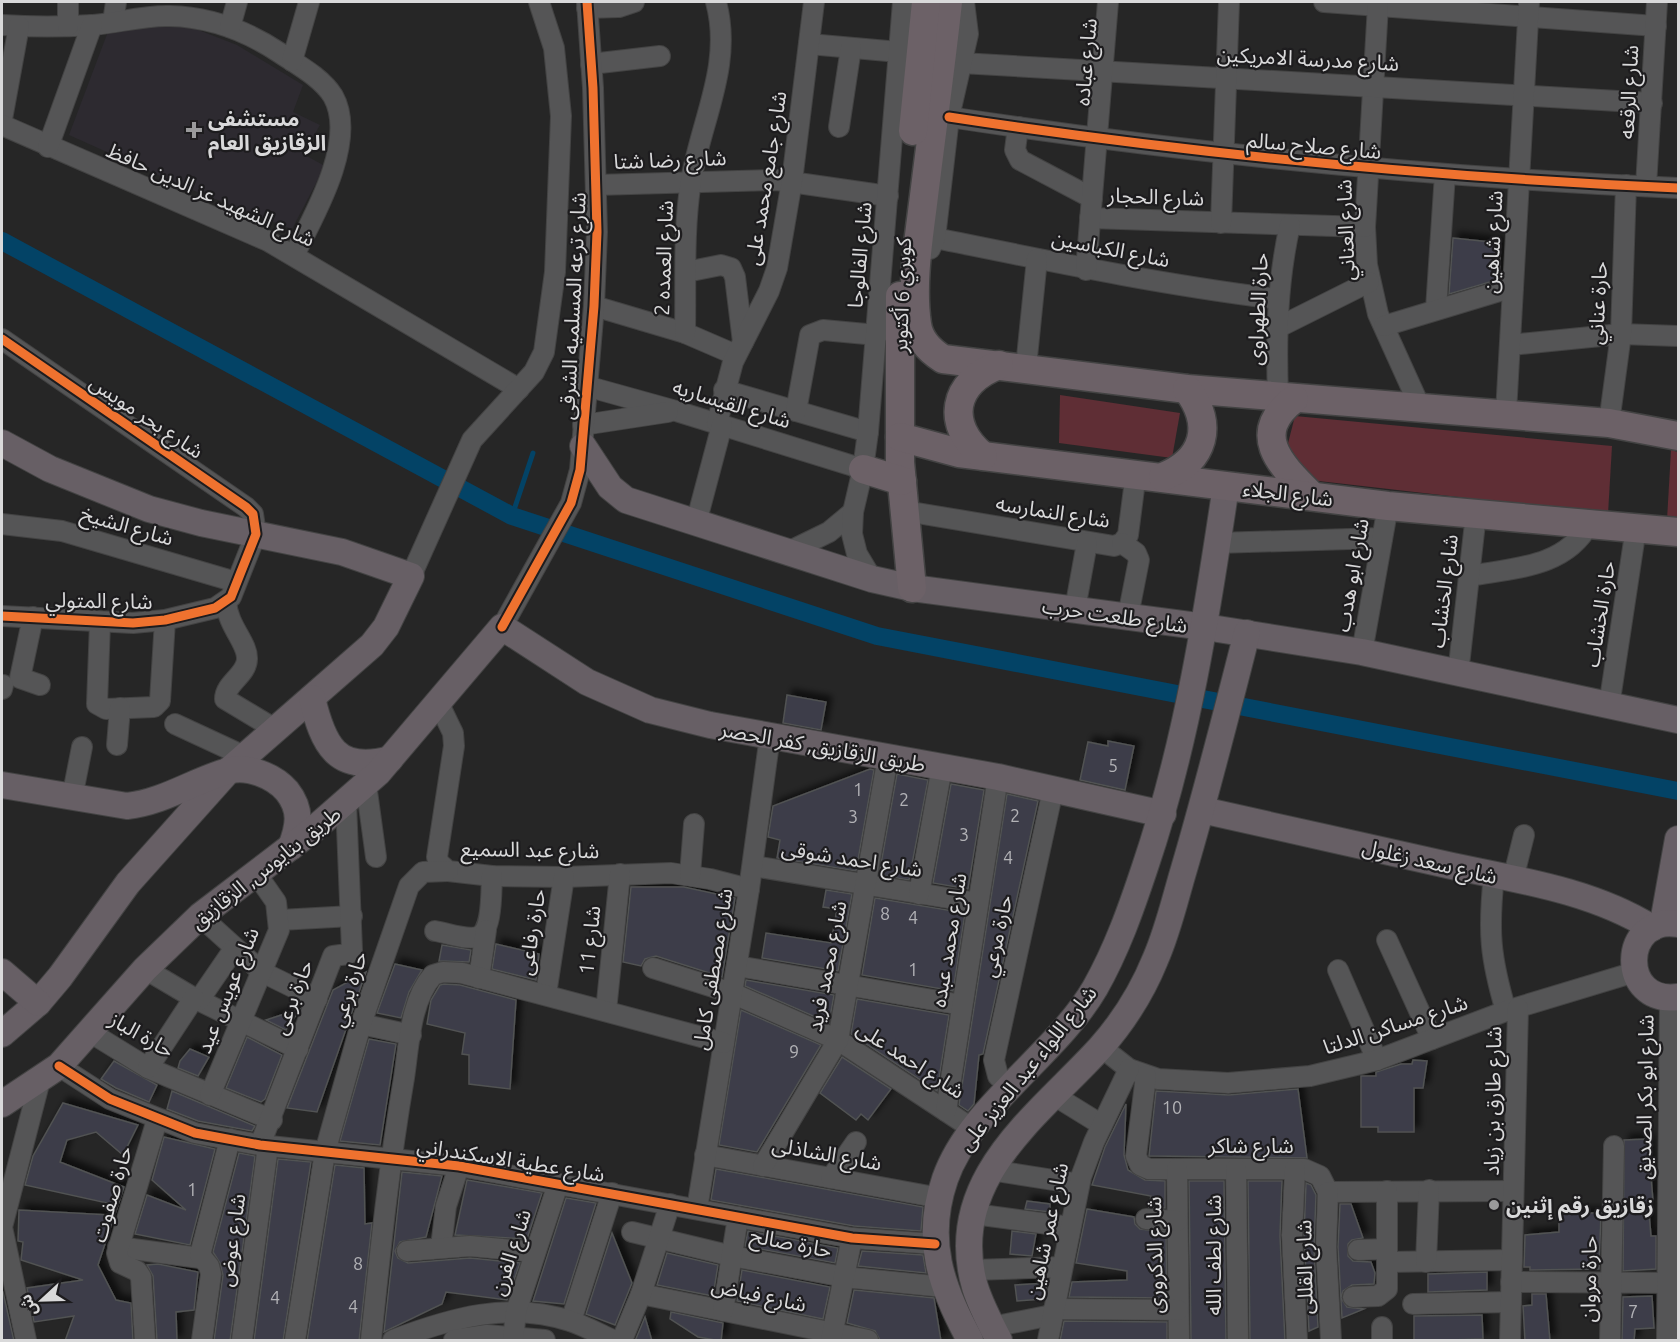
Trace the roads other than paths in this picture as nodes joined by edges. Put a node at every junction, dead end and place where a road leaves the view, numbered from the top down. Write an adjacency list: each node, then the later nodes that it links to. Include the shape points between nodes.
1 (68, 2): 24 (street)
2 (116, 2): 21 (street)
3 (237, 2): 26 (street)
4 (309, 2): 31 (street)
5 (539, 2): 85 (street, via 554,48 559,82 560,196 544,352)
6 (634, 2): 17 (street, via 619,7)
7 (716, 2): 51 (street, شارع العمده 2, via 721,24 721,63)
8 (814, 2): 27 (street, شارع جامع محمد على)
9 (903, 2): 29 (street, شارع الفالوجا)
10 (926, 2): 52 (highway, كوبري 6 أكتوبر)
11 (948, 2): 52 (highway, كوبري 6 أكتوبر)
12 (964, 2): 32 (street, via 968,34)
13 (1108, 2): 34 (street, شارع عباده)
14 (1229, 2): 35 (street, شارع الحجار)
15 (1332, 2): 18 (street)
16 (1657, 2): 25 (street, شارع الرقعه)
17 (587, 4): 33 (street, شارع ترعه المسلميه الشرقى)
18 (1377, 4): 20 (street); 36 (street, شارع العناني)
19 (171, 9): 21 (street); 26 (street)
20 (1528, 9): 25 (street); 37 (street, شارع شاهين)
21 (113, 22): 22 (street)
22 (92, 25): 24 (street); 45 (street)
23 (10, 26): 24 (street); 40 (street)
24 (68, 26)
25 (1656, 26): 38 (street, شارع الرقعه)
26 (230, 27): 31 (street)
27 (809, 44): 28 (street); 49 (street, شارع جامع محمد على)
28 (851, 48): 29 (street); 42 (street)
29 (899, 52): 52 (street, شارع الفالوجا)
30 (660, 56): 33 (street)
31 (292, 61): 63 (street, via 328,90 339,121 333,171)
32 (961, 63): 34 (street, شارع مدرسة الامريكين); 39 (street)
33 (591, 64): 53 (street, شارع ترعه المسلميه الشرقى)
34 (1102, 71): 35 (street, شارع مدرسة الامريكين); 44 (street, شارع عباده)
35 (1226, 77): 36 (street, شارع مدرسة الامريكين); 46 (street, شارع الحجار)
36 (1372, 85): 37 (street, شارع مدرسة الامريكين); 47 (street, شارع العناني)
37 (1524, 94): 38 (street, شارع مدرسة الامريكين); 50 (street, شارع شاهين)
38 (1652, 103): 55 (street, شارع الرقعه)
39 (949, 117): 43 (street, شارع صلاح سالم); 62 (street)
40 (2, 119)
41 (2, 125): 45 (street, شارع الشهيد عز الدين حافظ)
42 (839, 127)
43 (1018, 127): 44 (street, شارع صلاح سالم); 57 (street, via 1015,150 1020,160)
44 (1097, 140): 46 (street, شارع صلاح سالم); 57 (street, شارع عباده)
45 (48, 147): 63 (street, شارع الشهيد عز الدين حافظ)
46 (1224, 155): 47 (street, شارع صلاح سالم); 59 (street, شارع الحجار)
47 (1367, 168): 48 (street, شارع صلاح سالم); 61 (street, شارع العناني)
48 (1445, 174): 50 (street, شارع صلاح سالم); 72 (street)
49 (792, 181): 51 (street, شارع رضا شتا); 52 (street, شارع رضا شتا); 81 (street, شارع جامع محمد على, via 777,268)
50 (1519, 181): 54 (street, شارع صلاح سالم); 69 (street, شارع شاهين)
51 (691, 184): 53 (street, شارع رضا شتا); 67 (street, شارع العمده 2)
52 (908, 184): 65 (highway); 77 (street, شارع الفالوجا); 98 (highway, كوبري 6 أكتوبر, via 900,302)
53 (596, 185): 71 (street, شارع ترعه المسلميه الشرقى)
54 (1626, 185): 55 (street, شارع صلاح سالم); 76 (street, حارة عناني)
55 (1646, 186): 56 (street, شارع صلاح سالم)
56 (1678, 188)
57 (1092, 198): 58 (street, شارع عباده)
58 (1090, 218): 59 (street, شارع الحجار); 66 (street, شارع عباده)
59 (1221, 223): 60 (street, شارع الحجار)
60 (1290, 225): 61 (street, شارع الحجار); 70 (street, حارة الطهراوى)
61 (1365, 227): 68 (street, شارع العناني)
62 (935, 238): 64 (street, شارع الكباسين); 65 (street)
63 (294, 255): 85 (street, شارع الشهيد عز الدين حافظ)
64 (1036, 259): 66 (street, شارع الكباسين); 83 (street)
65 (917, 269): 82 (highway, via 917,324 926,345 943,359)
66 (1086, 270): 70 (street, شارع الكباسين)
67 (686, 272): 75 (street, شارع العمده 2); 81 (street, via 721,265 731,268)
68 (1369, 282): 73 (street, شارع العناني); 74 (street)
69 (1513, 287): 72 (street); 80 (street, شارع شاهين)
70 (1278, 299): 74 (street, حارة الطهراوى)
71 (594, 306): 75 (street); 84 (street, شارع ترعه المسلميه الشرقى)
72 (1436, 309): 73 (street)
73 (1384, 326): 89 (street, شارع العناني)
74 (1277, 328): 88 (street, حارة الطهراوى)
75 (685, 333): 81 (street)
76 (1621, 334): 78 (street); 80 (street); 93 (street, حارة عناني)
77 (877, 335): 91 (street, via 823,330 810,335); 95 (street, شارع الفالوجا)
78 (1678, 336)
79 (2, 339): 115 (street, شارع بحر مويس, via 246,507 253,514)
80 (1510, 345): 92 (street, شارع شاهين)
81 (740, 348): 87 (street, شارع جامع محمد على)
82 (999, 365): 83 (highway); 100 (highway, via 983,370 969,382 958,413 961,430)
83 (1026, 367): 86 (highway)
84 (586, 386): 90 (street, شارع القيساريه); 96 (street, شارع ترعه المسلميه الشرقى)
85 (519, 389): 121 (street, via 472,440)
86 (1187, 389): 88 (highway); 102 (highway, via 1202,417 1199,448 1178,471)
87 (724, 390): 91 (street); 94 (street, شارع جامع محمد على)
88 (1286, 398): 89 (highway); 105 (highway, via 1273,424 1271,441 1276,457)
89 (1421, 408): 92 (highway)
90 (676, 411): 94 (street, شارع القيساريه); 96 (street)
91 (796, 411): 95 (street)
92 (1506, 413): 93 (highway)
93 (1609, 423): 97 (highway)
94 (719, 424): 101 (street, شارع القيساريه); 111 (street, شارع جامع محمد على)
95 (868, 432): 101 (street, شارع الفالوجا)
96 (583, 436): 111 (main road, شارع طلعت حرب, via 617,494); 132 (street, شارع ترعه المسلميه الشرقى, via 572,503)
97 (1678, 436)
98 (900, 437): 100 (highway, شارع الجلاء); 103 (highway, كوبري 6 أكتوبر)
99 (2, 444): 115 (main road, via 50,469 149,508)
100 (983, 456): 102 (highway, شارع الجلاء)
101 (863, 470): 103 (highway); 108 (street, شارع الفالوجا)
102 (1149, 475): 104 (highway, شارع الجلاء); 118 (street, شارع النمارسه)
103 (902, 481): 107 (highway, كوبري 6 أكتوبر)
104 (1226, 486): 105 (highway, شارع الجلاء); 119 (main road, شارع اللواء عبد العزيز على)
105 (1312, 496): 106 (highway, شارع الجلاء)
106 (1388, 506): 109 (highway, شارع الجلاء); 116 (street, شارع ابو هدب)
107 (905, 511): 117 (street, شارع النمارسه); 125 (highway, كوبري 6 أكتوبر)
108 (853, 512): 120 (street, via 829,532); 123 (street, شارع الفالوجا, via 853,544)
109 (1476, 514): 112 (highway, شارع الجلاء); 122 (street, شارع الخشاب)
110 (2, 524): 124 (street, شارع الشيخ, via 62,531)
111 (696, 524): 120 (main road, شارع طلعت حرب)
112 (1589, 524): 113 (highway, شارع الجلاء); 122 (street, via 1570,549 1551,560)
113 (1636, 528): 114 (highway, شارع الجلاء); 141 (street, حارة الخشاب)
114 (1678, 532)
115 (256, 534): 121 (main road); 124 (street)
116 (1382, 538): 119 (street); 136 (street, شارع ابو هدب)
117 (1087, 543): 118 (street, شارع النمارسه); 127 (street)
118 (1122, 543): 129 (street, via 1139,560)
119 (1218, 543): 134 (main road, شارع اللواء عبد العزيز على)
120 (786, 553): 123 (main road, شارع طلعت حرب)
121 (414, 568): 139 (main road, via 386,627 372,645)
122 (1469, 576): 137 (street, شارع الخشاب)
123 (872, 579): 125 (main road, شارع طلعت حرب)
124 (236, 582): 126 (street)
125 (912, 588): 127 (main road, شارع طلعت حرب)
126 (226, 602): 131 (street, شارع المتولي); 145 (street, via 230,622 247,655 244,669 226,691 225,699)
127 (1075, 609): 129 (main road, شارع طلعت حرب)
128 (2, 616): 130 (street, شارع المتولي)
129 (1128, 616): 134 (main road, شارع طلعت حرب)
130 (33, 617): 133 (street, شارع المتولي); 138 (street, via 20,678)
131 (165, 620): 133 (street, شارع المتولي); 142 (street, via 159,704)
132 (506, 620): 140 (main road, طريق بنايوس, الزقازيق); 146 (main road, طريق الزقازيق, كفر الحصر, via 587,682 617,697 683,719)
133 (100, 623): 142 (street, via 96,699 101,708)
134 (1205, 627): 135 (main road, شارع طلعت حرب); 160 (main road, شارع اللواء عبد العزيز على)
135 (1246, 633): 136 (main road, شارع طلعت حرب); 159 (main road, شارع اللواء عبد العزيز على)
136 (1362, 652): 137 (main road, شارع طلعت حرب)
137 (1458, 674): 141 (main road, شارع طلعت حرب)
138 (40, 686)
139 (312, 698): 145 (main road); 150 (main road, via 330,749 344,759 362,764)
140 (439, 704): 150 (main road, طريق بنايوس, الزقازيق); 167 (street, شارع عبد السميع, via 453,733 454,746 437,857)
141 (1609, 706): 143 (main road, شارع طلعت حرب)
142 (120, 708): 147 (street)
143 (1678, 720)
144 (175, 723): 151 (street)
145 (275, 729): 151 (main road)
146 (770, 736): 149 (main road, طريق الزقازيق, كفر الحصر); 166 (street, شارع مصطفى كامل)
147 (117, 745)
148 (82, 747): 157 (street)
149 (888, 758): 152 (main road, طريق الزقازيق, كفر الحصر); 174 (street, شارع محمد فريد)
150 (390, 759): 154 (main road, طريق بنايوس, الزقازيق)
151 (237, 763): 157 (main road, via 147,804 117,806); 163 (main road, via 269,777 285,789 296,805 299,826); 201 (main road, via 128,883)
152 (942, 767): 153 (main road, طريق الزقازيق, كفر الحصر); 176 (street)
153 (998, 777): 156 (main road, طريق الزقازيق, كفر الحصر); 177 (street, شارع محمد عبده)
154 (366, 784): 158 (main road, طريق بنايوس, الزقازيق); 165 (street)
155 (2, 785): 157 (main road)
156 (1053, 790): 160 (main road, طريق الزقازيق, كفر الحصر); 221 (street, حارة مرعي, via 994,1060 998,1076)
157 (72, 798)
158 (346, 803): 163 (main road, طريق بنايوس, الزقازيق); 179 (street, حارة برعى)
159 (1202, 810): 173 (main road, شارع سعد زغلول); 205 (main road, شارع اللواء عبد العزيز على, via 1156,958)
160 (1163, 814): 195 (main road, شارع اللواء عبد العزيز على, via 1122,935)
161 (694, 824): 170 (street)
162 (1524, 835): 173 (street, شارع طارق بن زياد)
163 (291, 847): 168 (main road, طريق بنايوس, الزقازيق)
164 (1677, 847): 181 (main road)
165 (376, 857)
166 (753, 866): 174 (street, شارع احمد شوقى); 175 (street, شارع مصطفى كامل)
167 (448, 871): 171 (street, شارع عبد السميع); 208 (street, حارة برعي, via 423,872 409,886)
168 (255, 872): 178 (main road, طريق بنايوس, الزقازيق); 180 (street, شارع عويس عيد, via 276,902)
169 (620, 874): 170 (street, شارع عبد السميع); 172 (street, شارع عبد السميع); 204 (street, شارع 11)
170 (690, 875): 175 (street, شارع عبد السميع)
171 (492, 876): 172 (street, شارع عبد السميع); 182 (street)
172 (564, 877): 197 (street, حارة رفاعى)
173 (1503, 877): 181 (main road, شارع سعد زغلول, via 1598,901); 203 (street, شارع طارق بن زياد, via 1489,920 1493,966)
174 (866, 886): 176 (street, شارع احمد شوقى); 194 (street, شارع محمد فريد)
175 (749, 889): 186 (street, شارع مصطفى كامل)
176 (919, 894): 177 (street, شارع احمد شوقى)
177 (978, 903): 202 (street, شارع محمد عبده)
178 (200, 916): 185 (street); 188 (main road, طريق بنايوس, الزقازيق)
179 (352, 916): 180 (street); 200 (street, حارة برعى, via 352,950 333,956)
180 (280, 920): 191 (street, شارع عويس عيد)
181 (1664, 925): 192 (main road, via 1642,935 1633,959)
182 (486, 930): 183 (street, via 475,938); 193 (street)
183 (435, 931)
184 (1388, 940): 212 (street)
185 (234, 949): 191 (street); 199 (street)
186 (737, 966): 194 (street); 196 (street, شارع مصطفى كامل)
187 (652, 968): 196 (street, شارع احمد على)
188 (145, 969): 199 (street); 209 (main road, طريق بنايوس, الزقازيق)
189 (1338, 970): 217 (street)
190 (2, 972): 201 (main road)
191 (262, 972): 200 (street); 206 (street, شارع عويس عيد)
192 (1635, 972): 198 (main road, via 1648,991); 203 (street, شارع مساكن الدلتا)
193 (479, 978): 197 (street); 211 (street, via 452,972 433,975 420,994)
194 (848, 985): 202 (street); 213 (street, شارع محمد فريد)
195 (1093, 991): 205 (main road); 207 (main road, شارع اللواء عبد العزيز على)
196 (732, 993): 213 (street, شارع احمد على); 214 (street, شارع مصطفى كامل)
197 (546, 994): 204 (street)
198 (1674, 998): 279 (street, شارع ابو بكر الصديق)
199 (197, 999): 206 (street); 218 (street)
200 (317, 999): 216 (street, حارة برعى)
201 (38, 1003): 210 (main road)
202 (962, 1005): 225 (street, شارع محمد عبده)
203 (1512, 1009): 212 (street, شارع مساكن الدلتا); 248 (street, شارع طارق بن زياد)
204 (606, 1011): 214 (street)
205 (1127, 1013): 215 (main road, شارع اللواء عبد العزيز على)
206 (241, 1021): 216 (street); 222 (street, شارع عويس عيد)
207 (1070, 1022): 215 (main road); 221 (main road, شارع اللواء عبد العزيز على)
208 (361, 1024): 211 (street); 234 (street, حارة برعي)
209 (88, 1031): 218 (street, حارة الباز); 220 (main road, طريق بنايوس, الزقازيق)
210 (2, 1035)
211 (411, 1035): 236 (street)
212 (1432, 1039): 217 (street, شارع مساكن الدلتا)
213 (838, 1040): 225 (street, شارع احمد على); 238 (street, شارع محمد فريد)
214 (724, 1042): 235 (street, شارع مصطفى كامل)
215 (1101, 1047): 219 (street); 223 (main road, شارع اللواء عبد العزيز على)
216 (298, 1049): 227 (street, حارة برعى)
217 (1377, 1059): 219 (street, شارع مساكن الدلتا, via 1270,1082 1197,1082)
218 (148, 1068): 222 (street, حارة الباز)
219 (1138, 1072): 228 (street, شارع عمر شاهين); 240 (street, شارع شاكر, via 1137,1160 1149,1169)
220 (49, 1073): 224 (main road, طريق بنايوس, الزقازيق); 226 (street, شارع عطية الاسكندراني); 258 (street)
221 (1011, 1087): 229 (main road, شارع اللواء عبد العزيز على)
222 (210, 1095): 227 (street, حارة الباز)
223 (1055, 1096): 228 (street); 242 (main road, شارع اللواء عبد العزيز على, via 1002,1151)
224 (2, 1104)
225 (946, 1111): 229 (street, شارع احمد على)
226 (157, 1120): 230 (street, شارع عطية الاسكندراني, via 195,1133); 264 (street, حارة صفوت)
227 (272, 1120): 232 (street, حارة برعى)
228 (1102, 1125): 245 (street, شارع عمر شاهين)
229 (973, 1129): 251 (main road, شارع اللواء عبد العزيز على, via 953,1159)
230 (230, 1139): 232 (street, شارع عطية الاسكندراني); 271 (street)
231 (856, 1142): 243 (street)
232 (264, 1146): 234 (street, شارع عطية الاسكندراني); 298 (street, شارع عوض)
233 (1614, 1146): 278 (street, حارة مروان)
234 (325, 1152): 236 (street, شارع عطية الاسكندراني); 299 (street, حارة برعي)
235 (705, 1155): 238 (street, شارع الشاذلى); 253 (street, شارع مصطفى كامل)
236 (390, 1159): 237 (street, شارع عطية الاسكندراني); 300 (street)
237 (459, 1166): 244 (street, شارع عطية الاسكندراني); 265 (street, via 446,1206)
238 (763, 1166): 243 (street, شارع الشاذلى)
239 (1295, 1168): 241 (street, شارع شاكر); 249 (street, شارع شاكر, via 1315,1172); 309 (street, via 1292,1234)
240 (1177, 1169): 241 (street, شارع شاكر); 257 (street, شارع الدكرورى)
241 (1236, 1169): 308 (street, شارع لطف الله)
242 (990, 1170): 245 (street); 254 (main road, شارع اللواء عبد العزيز على)
243 (831, 1178): 251 (street, شارع الشاذلى)
244 (558, 1184): 250 (street, شارع عطية الاسكندراني); 268 (street, شارع الفرن)
245 (1079, 1184): 259 (street, شارع عمر شاهين)
246 (1429, 1190): 247 (street); 248 (street); 273 (street)
247 (1387, 1191): 249 (street); 270 (street)
248 (1513, 1191): 272 (street, شارع طارق بن زياد)
249 (1328, 1192): 310 (street, شارع القللى, via 1326,1247)
250 (612, 1193): 252 (street, شارع عطية الاسكندراني); 289 (street)
251 (940, 1198): 263 (main road, شارع اللواء عبد العزيز على)
252 (670, 1204): 253 (street, شارع عطية الاسكندراني); 261 (street)
253 (697, 1209): 255 (street, شارع عطية الاسكندراني)
254 (974, 1214): 259 (street); 275 (main road, شارع اللواء عبد العزيز على, via 970,1235)
255 (738, 1217): 262 (street, شارع عطية الاسكندراني); 269 (street)
256 (1146, 1219): 257 (street)
257 (1177, 1221): 285 (street, شارع الدكرورى)
258 (2, 1227): 295 (street)
259 (1070, 1227): 274 (street, شارع عمر شاهين)
260 (632, 1232): 261 (street, حارة صالح)
261 (659, 1238): 269 (street, حارة صالح); 281 (street)
262 (852, 1238): 263 (street, شارع عطية الاسكندراني); 276 (street)
263 (935, 1244): 280 (main road, شارع اللواء عبد العزيز على)
264 (118, 1247): 271 (street); 296 (street, حارة صفوت, via 120,1263 137,1271 141,1278)
265 (441, 1247): 267 (street); 268 (street)
266 (1358, 1250): 270 (street)
267 (407, 1251)
268 (534, 1252): 287 (street, شارع الفرن)
269 (732, 1256): 276 (street, حارة صالح); 286 (street)
270 (1387, 1256): 273 (street); 282 (street, via 1384,1293)
271 (200, 1258): 297 (street, via 211,1274)
272 (1512, 1260): 273 (street); 277 (street, شارع طارق بن زياد)
273 (1426, 1262)
274 (1062, 1267): 275 (street); 288 (street, شارع عمر شاهين)
275 (973, 1270): 290 (main road, شارع اللواء عبد العزيز على)
276 (844, 1277): 280 (street, حارة صالح); 291 (street)
277 (1511, 1282): 278 (street); 283 (street, شارع طارق بن زياد)
278 (1612, 1282): 279 (street); 312 (street, حارة مروان)
279 (1673, 1283): 313 (street, شارع ابو بكر الصديق)
280 (944, 1287): 293 (main road, شارع اللواء عبد العزيز على)
281 (640, 1294): 286 (street, شارع فياض); 304 (street)
282 (1353, 1297)
283 (1511, 1302): 284 (street); 311 (street, شارع طارق بن زياد)
284 (1413, 1304)
285 (1178, 1310): 288 (street); 307 (street, شارع الدكرورى)
286 (723, 1311): 291 (street, شارع فياض)
287 (516, 1312): 289 (street); 292 (street, شارع الفرن); 301 (street, via 463,1316)
288 (1053, 1312): 290 (street); 306 (street, شارع عمر شاهين)
289 (571, 1321): 303 (street)
290 (995, 1334)
291 (831, 1337): 305 (street, شارع فياض)
292 (513, 1338): 294 (street); 302 (street)
293 (965, 1339)
294 (461, 1340)
295 (26, 1341)
296 (145, 1341)
297 (202, 1341)
298 (242, 1341)
299 (295, 1341)
300 (371, 1341)
301 (393, 1341)
302 (545, 1341)
303 (613, 1341)
304 (622, 1341)
305 (868, 1341)
306 (1048, 1341)
307 (1179, 1341)
308 (1238, 1341)
309 (1297, 1341)
310 (1331, 1341)
311 (1510, 1341)
312 (1611, 1341)
313 (1667, 1341)

